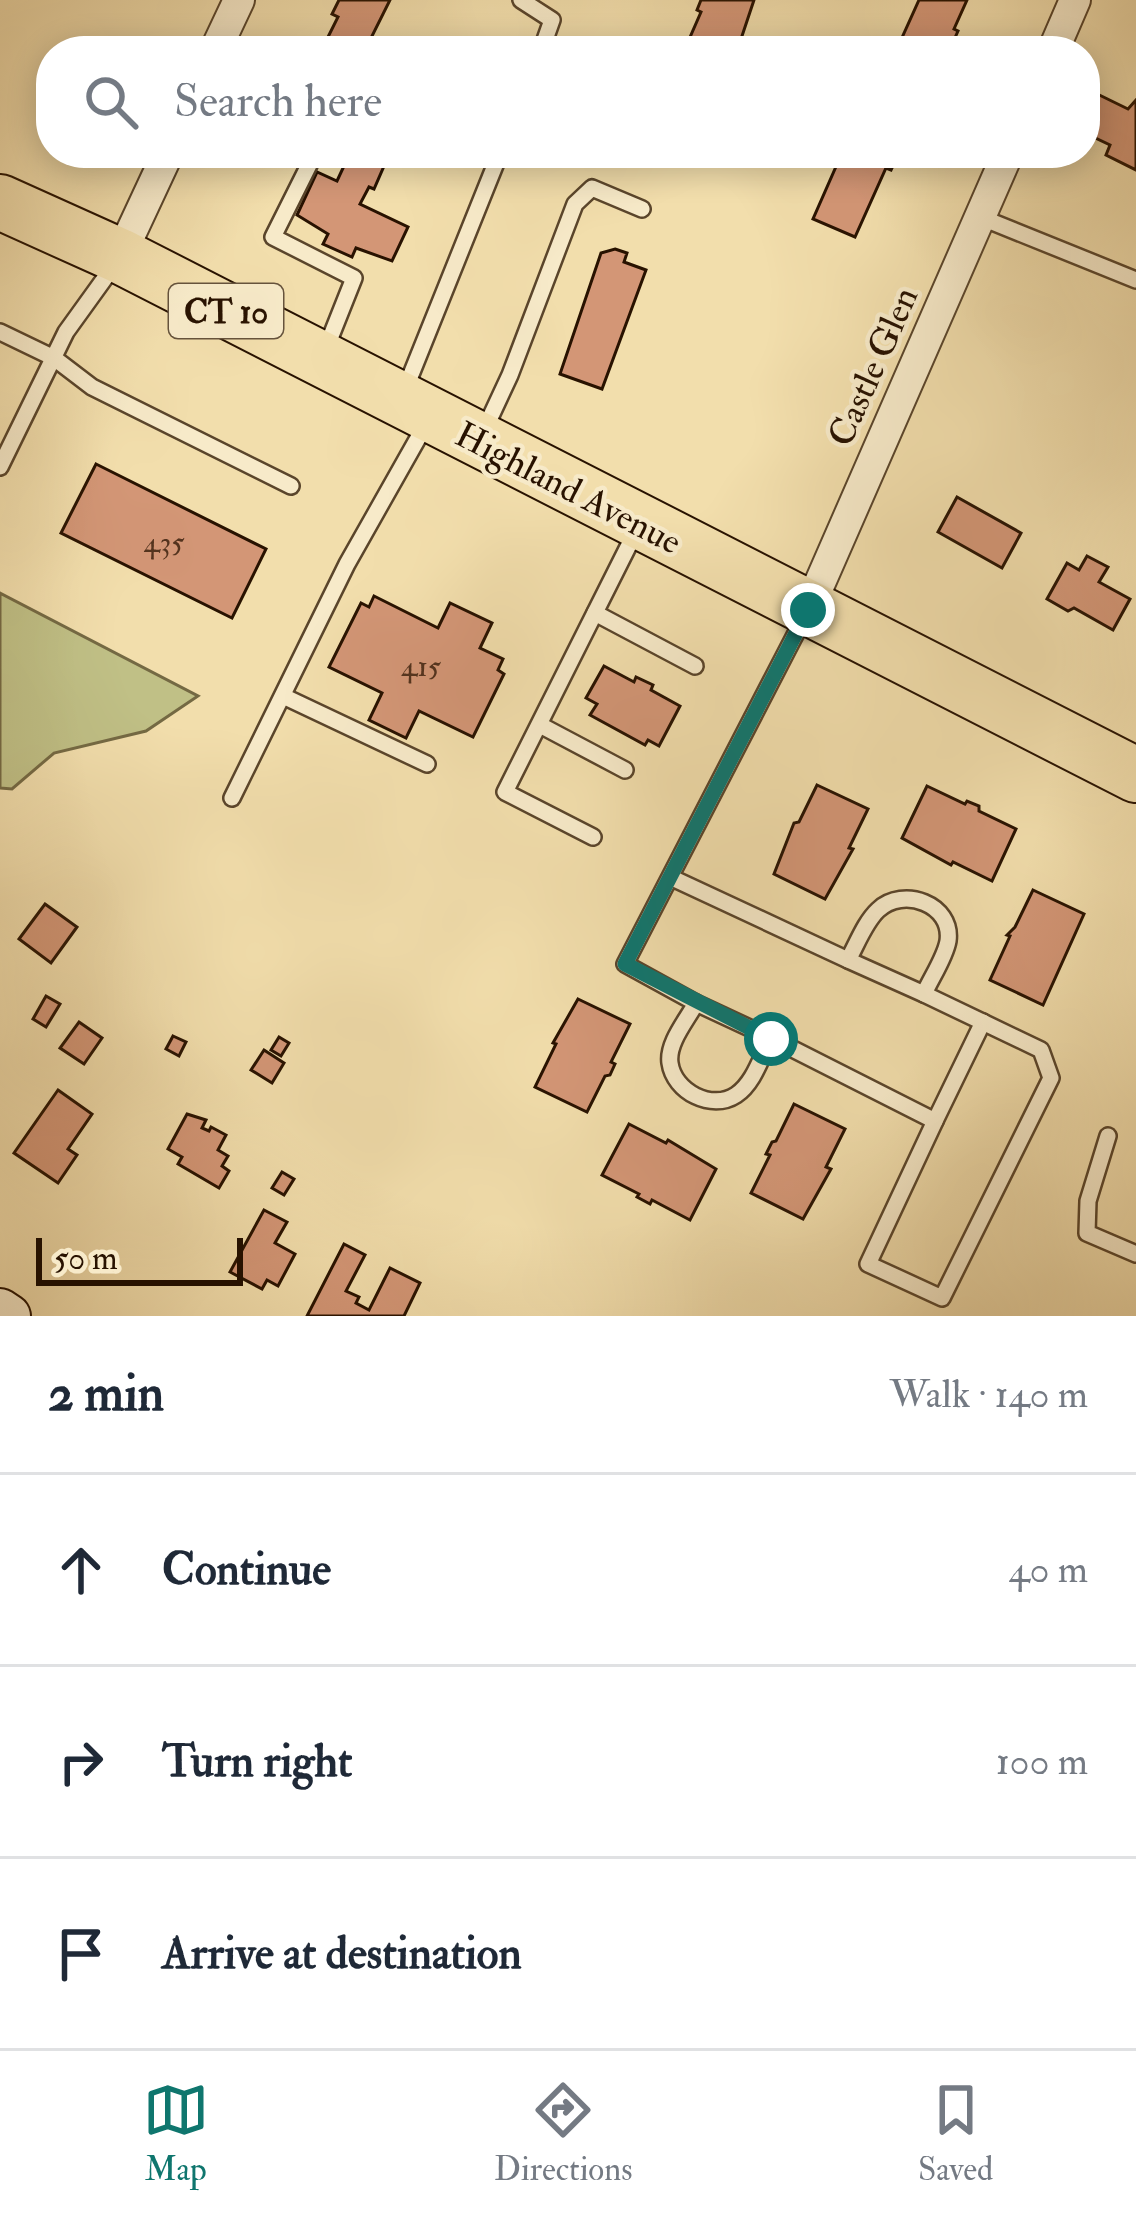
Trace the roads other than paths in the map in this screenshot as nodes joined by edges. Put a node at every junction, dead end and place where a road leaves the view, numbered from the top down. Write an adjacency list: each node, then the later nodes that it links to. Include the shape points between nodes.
1 (238, 0): 4 (street)
2 (521, 0): 5 (lane, via 552,20)
3 (1076, 0): 6 (street)
4 (222, 36)
5 (546, 36)
6 (1060, 36)
7 (161, 168): 14 (street)
8 (308, 168): 18 (lane, via 273,237 354,278)
9 (495, 168): 19 (lane)
10 (1001, 168): 13 (street, Castle Glen)
11 (0, 202): 14 (highway, Highland Avenue / CT 10)
12 (642, 209): 20 (lane, via 592,188 575,204)
13 (980, 217): 15 (lane); 24 (street, Castle Glen)
14 (120, 256): 17 (lane); 18 (highway, Highland Avenue / CT 10)
15 (1136, 280)
16 (0, 332): 17 (lane)
17 (54, 358): 21 (lane); 22 (lane, via 92,387)
18 (322, 360): 19 (highway, Highland Avenue / CT 10)
19 (415, 408): 20 (highway, Highland Avenue / CT 10); 27 (lane)
20 (479, 441): 23 (highway, Highland Avenue / CT 10)
21 (0, 467)
22 (291, 486)
23 (640, 524): 24 (highway, Highland Avenue / CT 10); 25 (lane)
24 (808, 610): 31 (highway, Highland Avenue / CT 10); 34 (lane)
25 (595, 614): 26 (lane); 28 (lane)
26 (695, 666)
27 (283, 696): 29 (lane); 32 (lane)
28 (540, 724): 30 (lane); 33 (lane, via 505,792)
29 (427, 764)
30 (625, 770)
31 (1136, 775)
32 (232, 798)
33 (592, 837)
34 (670, 877): 35 (lane); 37 (lane, via 625,964)
35 (848, 960): 36 (lane); 36 (lane, via 885,904 926,904 943,917 949,938)
36 (924, 994): 38 (lane)
37 (696, 1003): 39 (lane); 39 (lane, via 670,1064 692,1096 732,1098)
38 (982, 1022): 40 (lane); 40 (lane, via 1041,1050 1051,1078 941,1298 868,1264)
39 (771, 1039): 40 (lane)
40 (935, 1121)
41 (1108, 1136): 42 (lane, via 1087,1234)
42 (1136, 1254)
43 (0, 1310): 44 (street)
44 (9, 1316)

